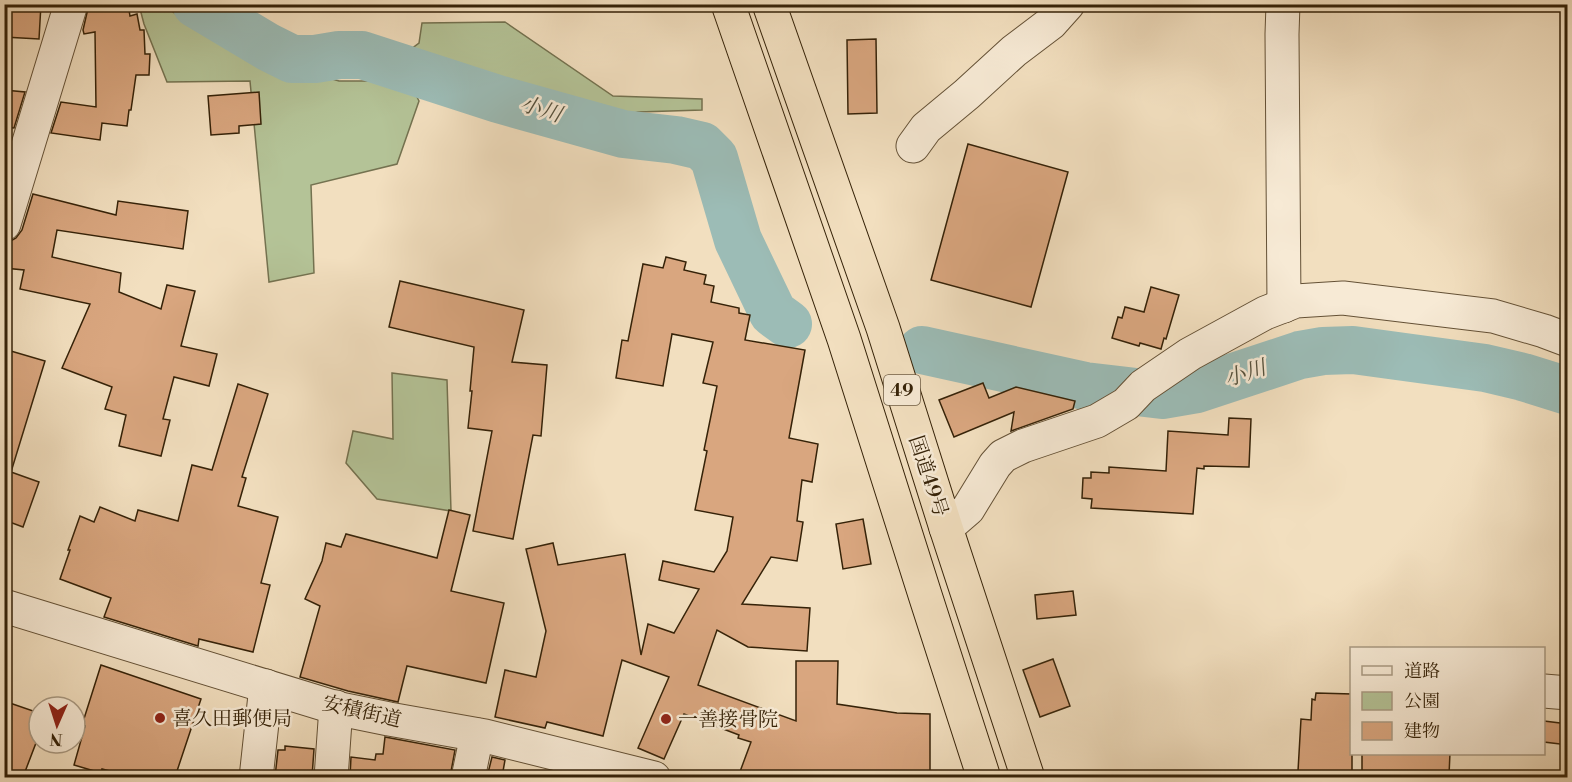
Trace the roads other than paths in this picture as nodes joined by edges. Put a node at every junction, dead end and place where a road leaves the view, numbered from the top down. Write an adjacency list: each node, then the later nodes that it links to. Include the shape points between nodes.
1 (71, 4): 6 (street)
2 (728, 4): 22 (highway, 国道49号 / 49, via 844,339)
3 (769, 4): 11 (highway, 国道49号 / 49, via 883,328)
4 (1068, 4): 7 (street, via 1052,23 926,128)
5 (1283, 4): 9 (street)
6 (16, 146): 8 (street)
7 (913, 146)
8 (4, 224)
9 (1284, 306): 10 (street, via 1296,301 1343,298 1493,316); 11 (street, via 1190,354 1097,421 1003,456 968,509)
10 (1568, 340)
11 (946, 528): 23 (highway, 国道49号 / 49)
12 (4, 606): 13 (street, 安積街道)
13 (266, 686): 16 (street, 安積街道); 18 (street)
14 (1545, 691): 15 (street)
15 (1568, 693)
16 (336, 707): 17 (street, 安積街道); 19 (street)
17 (477, 735): 20 (street); 21 (street, 安積街道)
18 (256, 777)
19 (331, 777)
20 (468, 777)
21 (654, 777)
22 (984, 777)
23 (1028, 777)

